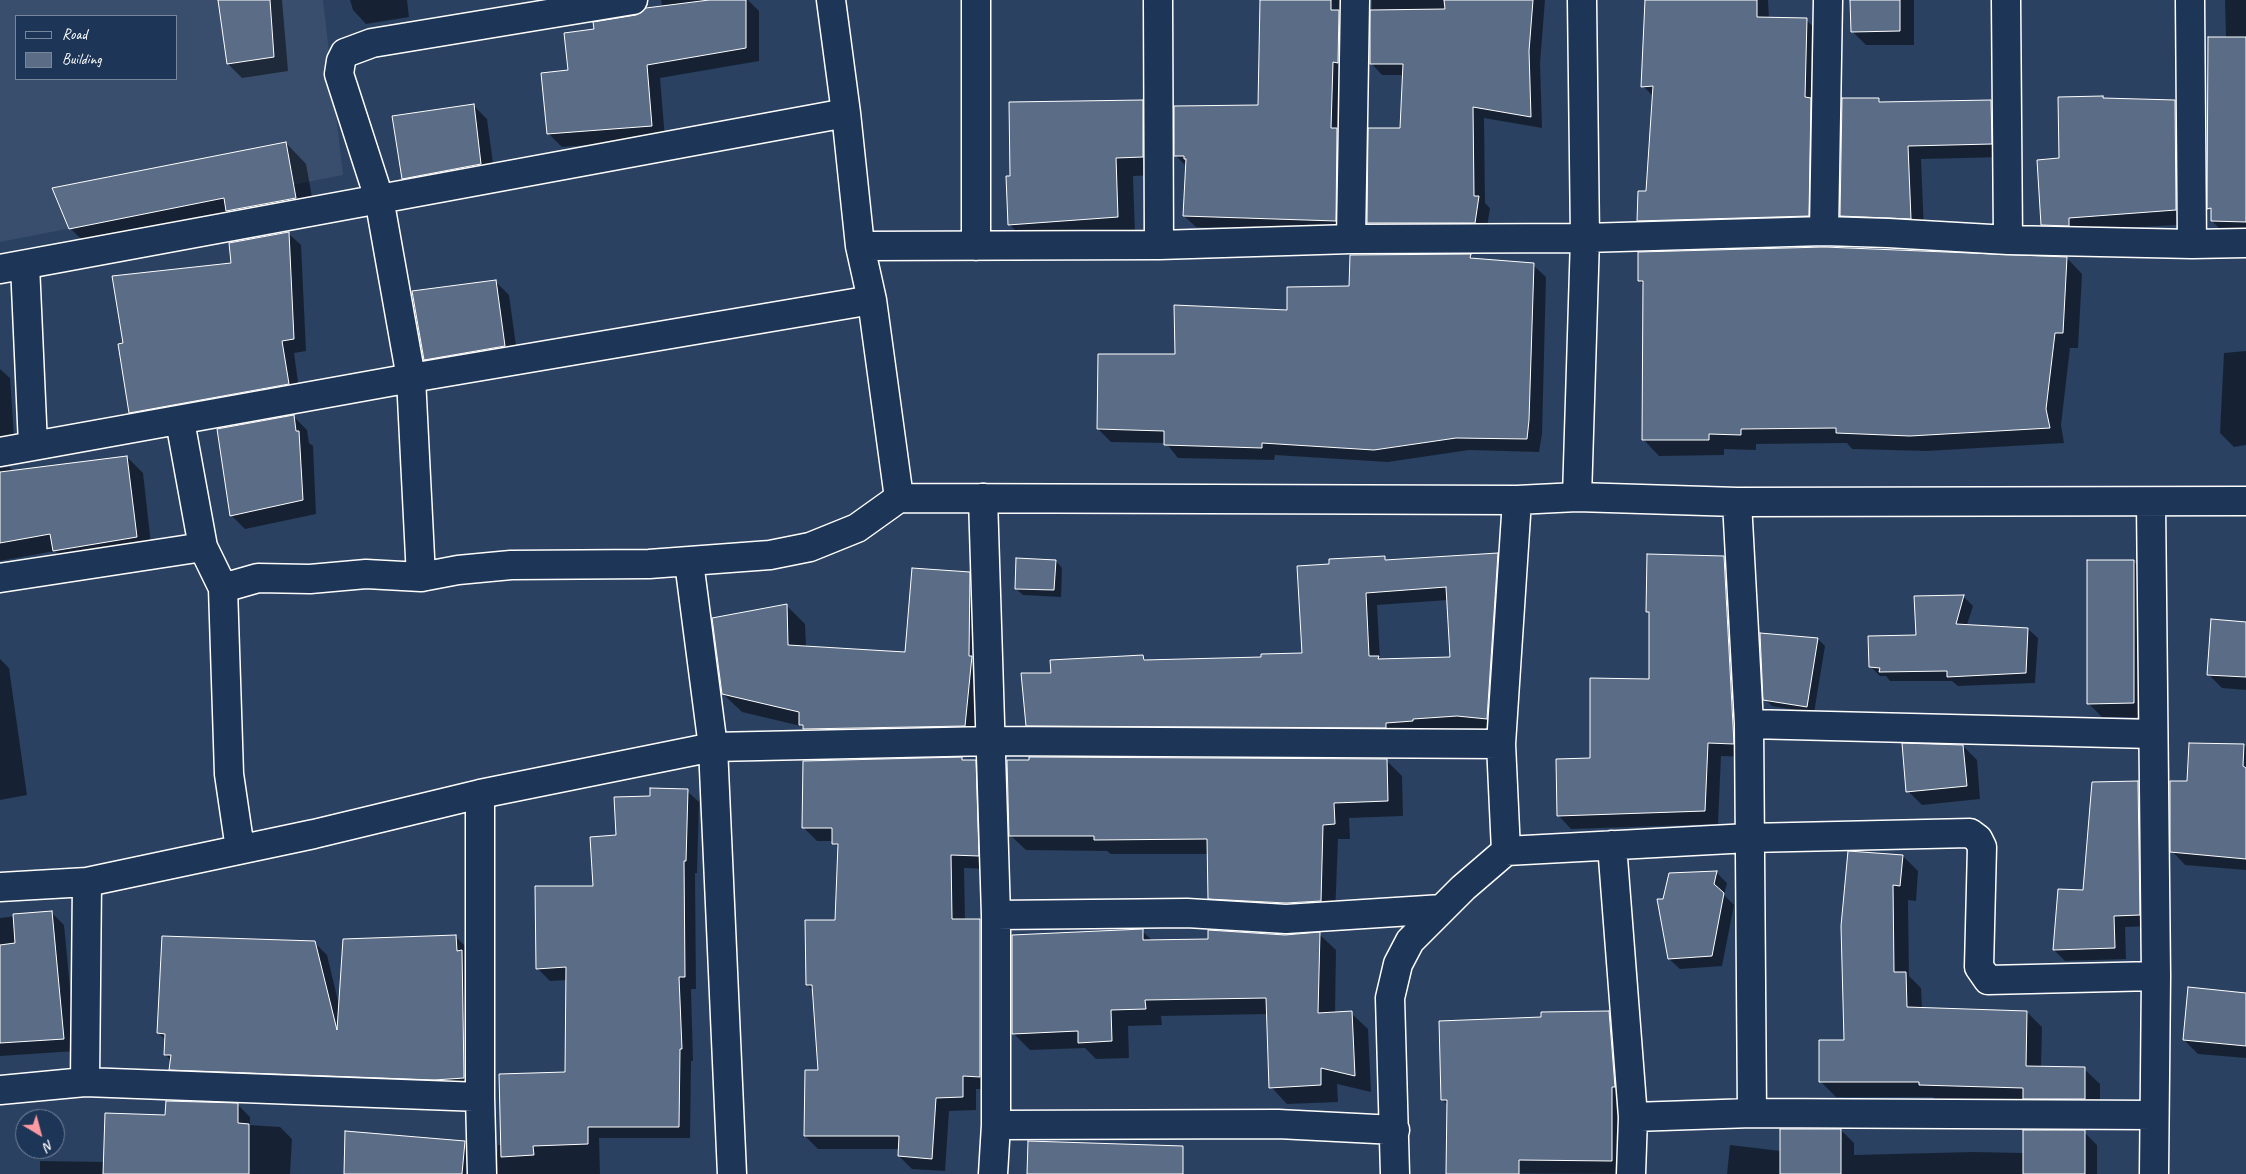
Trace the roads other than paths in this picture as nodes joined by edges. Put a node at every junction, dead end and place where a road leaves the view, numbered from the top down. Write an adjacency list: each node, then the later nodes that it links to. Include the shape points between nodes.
1 (633, 0): 11 (street, via 372,44 345,54 339,74)
2 (831, 0): 10 (street)
3 (976, 0): 20 (street)
4 (1158, 0): 18 (street)
5 (1355, 0): 14 (street)
6 (1582, 0): 13 (street)
7 (1828, 0): 12 (street)
8 (2006, 0): 15 (street)
9 (2190, 0): 17 (street)
10 (846, 113): 11 (street); 19 (street)
11 (379, 198): 21 (street); 23 (street)
12 (1824, 232): 13 (street); 15 (street)
13 (1585, 238): 14 (street); 27 (street)
14 (1351, 239): 18 (street)
15 (2008, 240): 17 (street)
16 (2246, 243): 17 (street)
17 (2192, 244)
18 (1159, 245): 20 (street)
19 (860, 246): 20 (street); 22 (street)
20 (976, 246)
21 (13, 267): 25 (street)
22 (872, 300): 23 (street); 28 (street)
23 (411, 378): 24 (street); 36 (street)
24 (180, 421): 25 (street); 34 (street)
25 (34, 445): 26 (street)
26 (0, 452)
27 (1578, 497): 30 (street); 32 (street)
28 (899, 498): 29 (street); 35 (street, via 857,528 810,547 770,555)
29 (983, 498): 30 (street); 41 (street)
30 (1517, 500): 42 (street)
31 (2246, 501): 33 (street)
32 (1738, 502): 33 (street); 39 (street)
33 (2151, 502): 40 (street)
34 (203, 546): 37 (street); 38 (street)
35 (690, 562): 36 (street, via 511,564); 43 (street)
36 (421, 577): 38 (street, via 366,574 310,579 258,578)
37 (0, 578)
38 (223, 588): 47 (street, via 230,774)
39 (1749, 724): 40 (street); 45 (street)
40 (2152, 734): 53 (street)
41 (991, 741): 42 (street); 43 (street); 52 (street)
42 (1501, 744): 48 (street)
43 (713, 747): 44 (street); 63 (street)
44 (480, 794): 47 (street, via 314,834); 56 (street)
45 (1749, 838): 46 (street); 53 (street, via 1970,833 1982,847 1978,967 1988,980); 57 (street)
46 (1612, 846): 48 (street); 59 (street)
47 (240, 848): 49 (street)
48 (1506, 851): 51 (street)
49 (86, 882): 50 (street); 54 (street)
50 (0, 887)
51 (1442, 909): 52 (street, via 1286,919 1187,913); 61 (street, via 1410,941 1398,964 1390,998)
52 (996, 915): 60 (street)
53 (2156, 976): 58 (street)
54 (84, 1082): 55 (street); 56 (street)
55 (0, 1090)
56 (480, 1097): 62 (street)
57 (1752, 1113): 58 (street); 59 (street)
58 (2154, 1116): 67 (street)
59 (1633, 1117): 66 (street)
60 (996, 1125): 61 (street, via 1278,1124); 64 (street)
61 (1395, 1130): 65 (street)
62 (482, 1174)
63 (732, 1174)
64 (993, 1174)
65 (1395, 1174)
66 (1631, 1174)
67 (2154, 1174)

